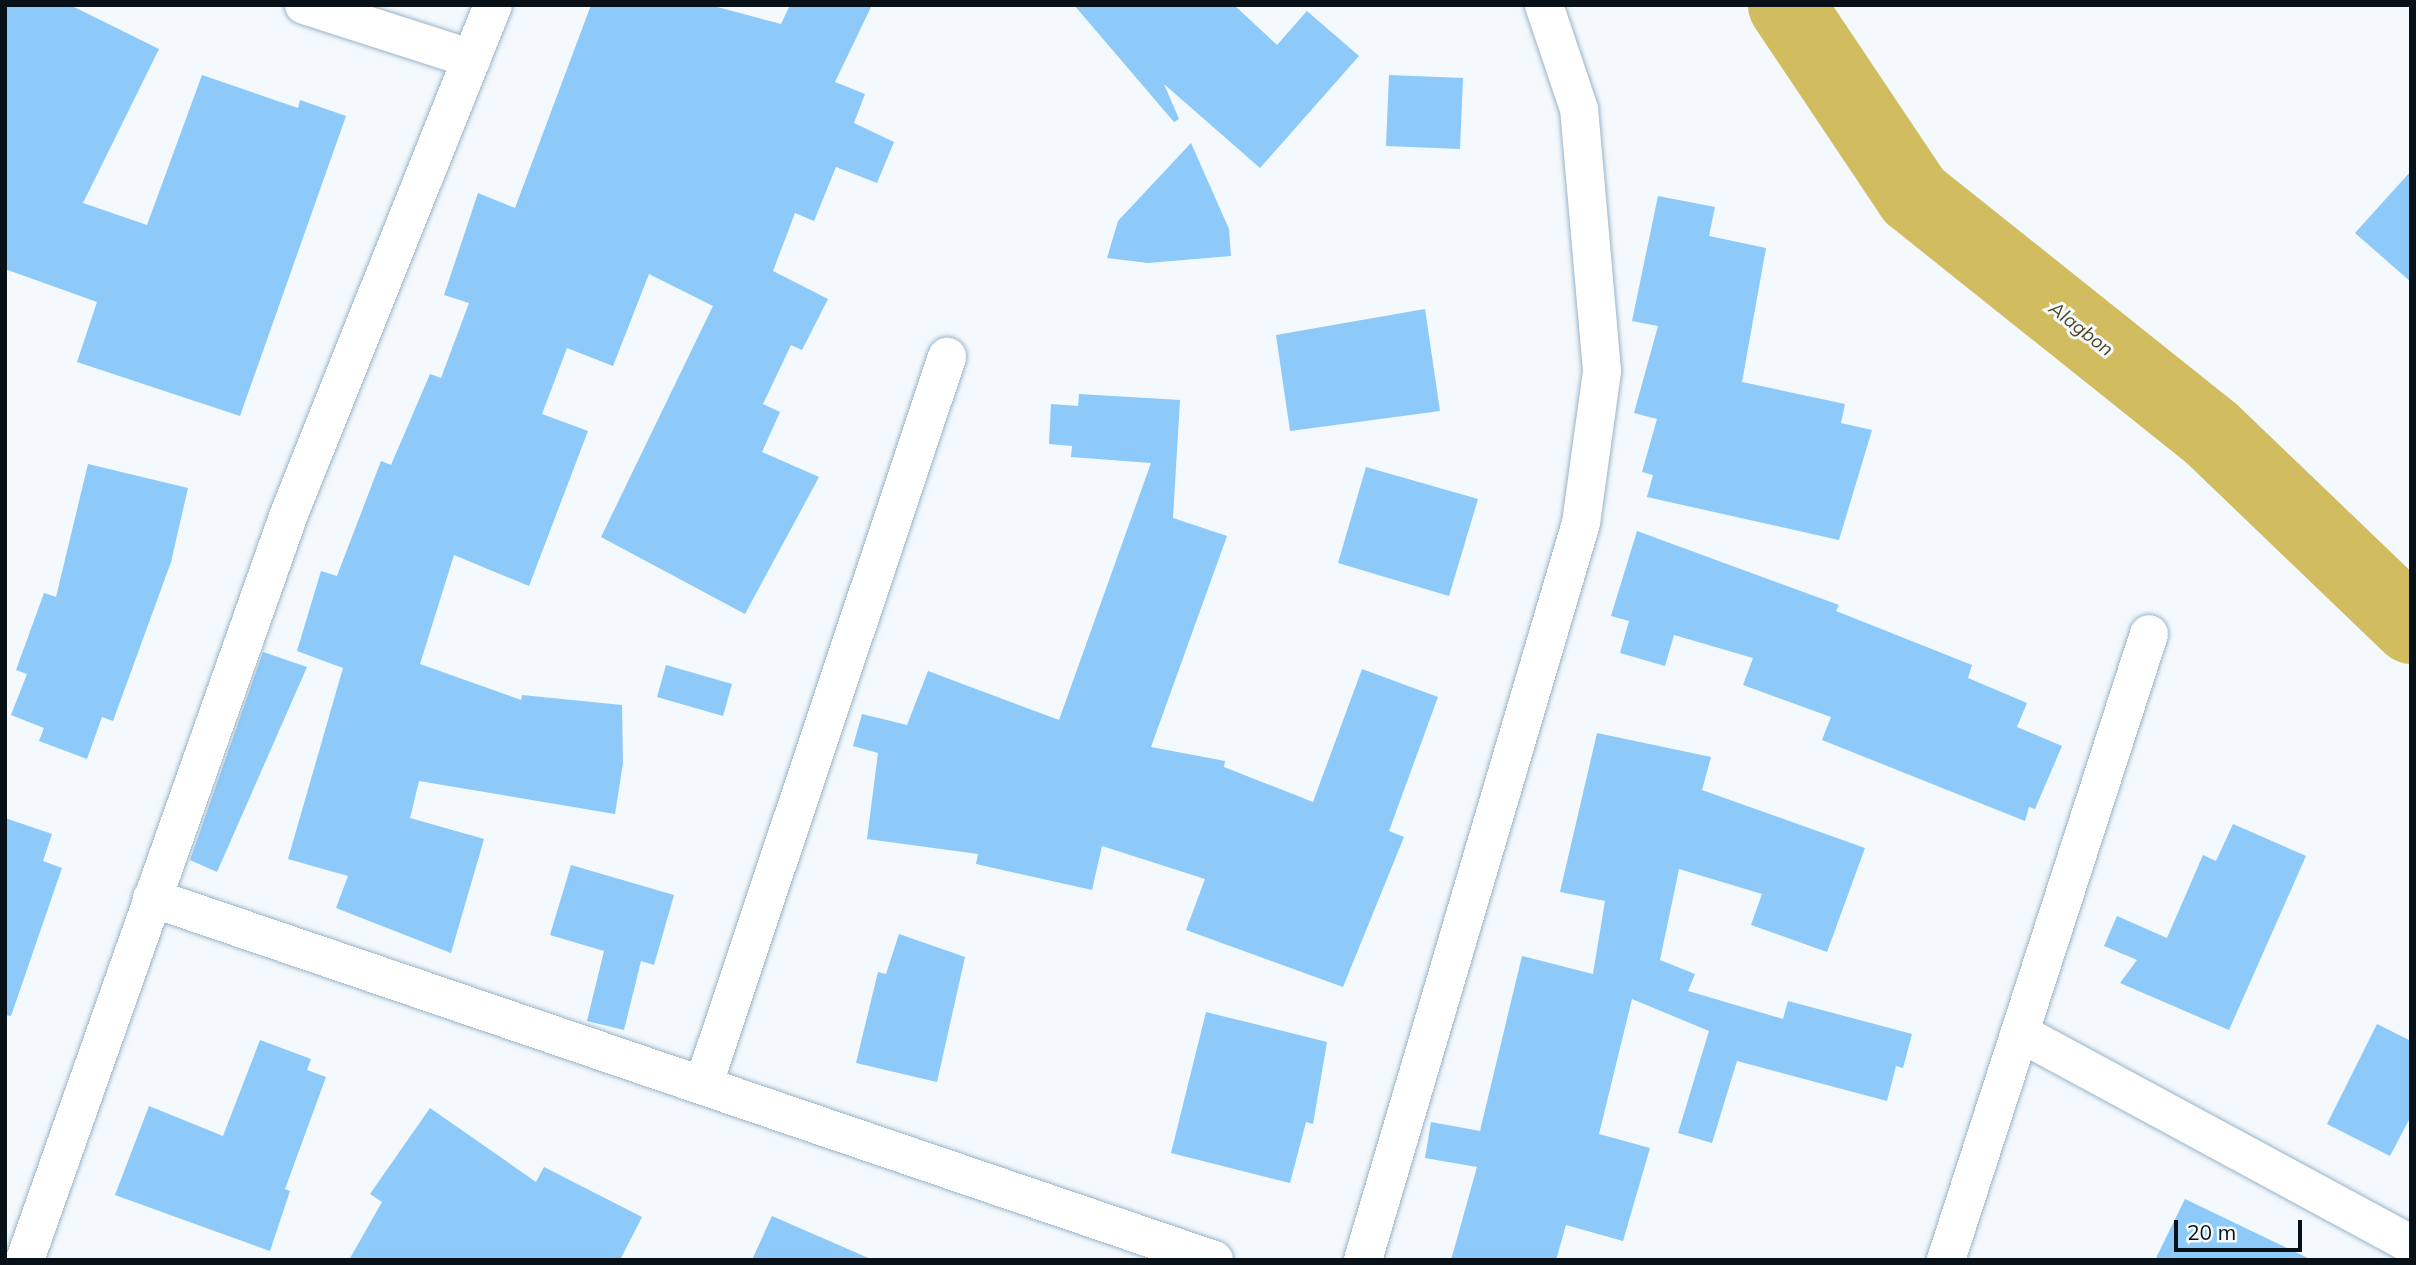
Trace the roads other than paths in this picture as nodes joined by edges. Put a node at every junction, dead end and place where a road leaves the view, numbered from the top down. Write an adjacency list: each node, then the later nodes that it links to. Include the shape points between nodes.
1 (304, 5): 4 (street)
2 (493, 5): 4 (street)
3 (1545, 5): 13 (street, via 1579,109 1602,371 1583,509 1553,630)
4 (472, 59): 7 (street, via 289,514)
5 (947, 357): 9 (street)
6 (2149, 634): 8 (street)
7 (152, 898): 9 (street); 11 (street)
8 (2022, 1034): 10 (street); 14 (street)
9 (704, 1083): 12 (street)
10 (2411, 1244)
11 (25, 1260)
12 (1214, 1260)
13 (1363, 1260)
14 (1946, 1260)

